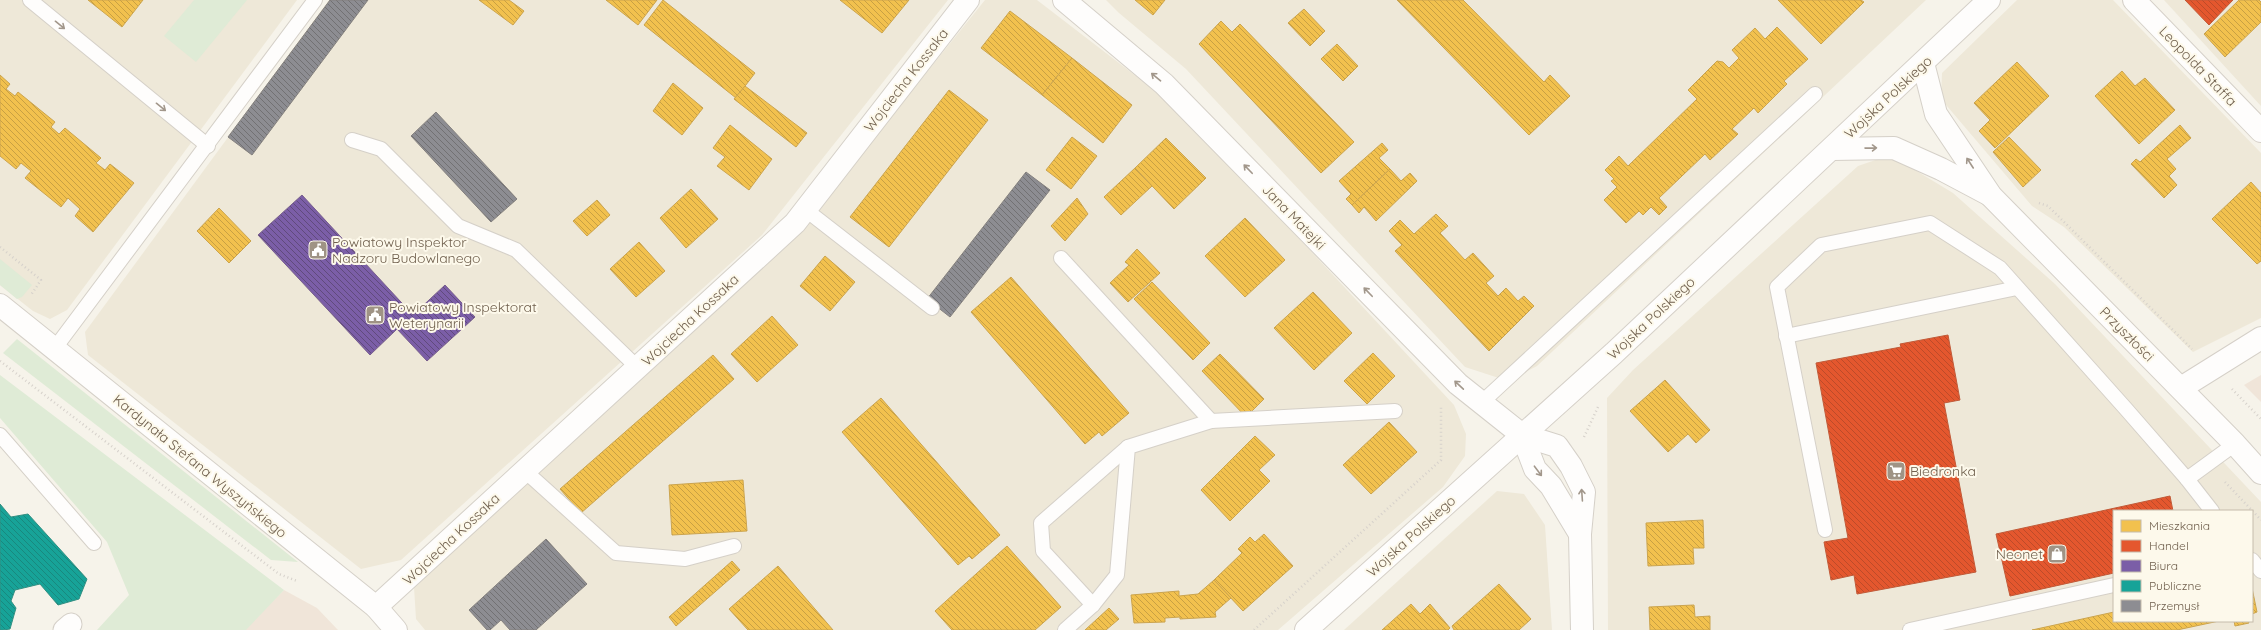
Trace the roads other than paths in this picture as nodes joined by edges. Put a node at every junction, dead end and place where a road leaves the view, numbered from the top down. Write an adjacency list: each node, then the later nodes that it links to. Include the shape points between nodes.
1 (30, 0): 11 (lane, one-way to 11)
2 (315, 0): 11 (lane)
3 (968, 0): 14 (street, Wojciecha Kossaka)
4 (1064, 0): 24 (street, Jana Matejki, one-way to 4, via 1164,84)
5 (1989, 0): 7 (street, Wojska Polskiego)
6 (2134, 0): 9 (street, Leopolda Staffa)
7 (1923, 63): 12 (street, Wojska Polskiego); 13 (street, Przyszłości, one-way to 7, via 1936,114)
8 (1815, 94): 24 (lane)
9 (2261, 131)
10 (352, 140): 22 (lane, via 381,149 458,226 516,250)
11 (208, 146): 21 (lane)
12 (1832, 149): 13 (street, Przyszłości, one-way to 13, via 1894,148 1941,169); 28 (street, Wojska Polskiego, via 1614,353)
13 (1991, 196): 23 (street, Przyszłości)
14 (806, 210): 18 (lane); 22 (street, Wojciecha Kossaka)
15 (1061, 258): 26 (lane)
16 (2017, 288): 19 (lane); 19 (lane, via 2000,268 1930,223 1821,245 1777,287); 33 (lane)
17 (0, 305): 21 (street, Kardynała Stefana Wyszyńskiego)
18 (932, 308)
19 (1786, 336): 35 (lane)
20 (2261, 338): 23 (street)
21 (55, 348): 43 (street, Kardynała Stefana Wyszyńskiego)
22 (638, 368): 31 (street, Wojciecha Kossaka)
23 (2181, 388): 29 (street, Przyszłości)
24 (1480, 404): 28 (street, Jana Matejki)
25 (1395, 411): 26 (lane)
26 (1211, 422): 30 (lane)
27 (0, 435): 37 (lane)
28 (1522, 435): 36 (street, one-way to 36, via 1535,469 1551,486); 36 (street, one-way to 28, via 1584,492 1571,466 1557,446); 46 (street, Wojska Polskiego)
29 (2235, 444): 32 (street, Przyszłości); 33 (lane)
30 (1128, 447): 42 (lane, via 1117,575); 42 (lane, via 1041,523 1043,551)
31 (525, 471): 38 (lane, via 616,553 685,559); 43 (street, Wojciecha Kossaka)
32 (2261, 473)
33 (2186, 479): 34 (lane)
34 (2211, 510)
35 (1825, 530)
36 (1580, 534): 47 (street)
37 (94, 543)
38 (734, 546)
39 (2253, 561): 40 (lane)
40 (2261, 571)
41 (2113, 585): 48 (lane)
42 (1093, 605): 45 (lane)
43 (376, 608): 44 (street, Kardynała Stefana Wyszyńskiego)
44 (396, 630)
45 (1065, 630)
46 (1306, 630)
47 (1582, 630)
48 (1910, 630)

